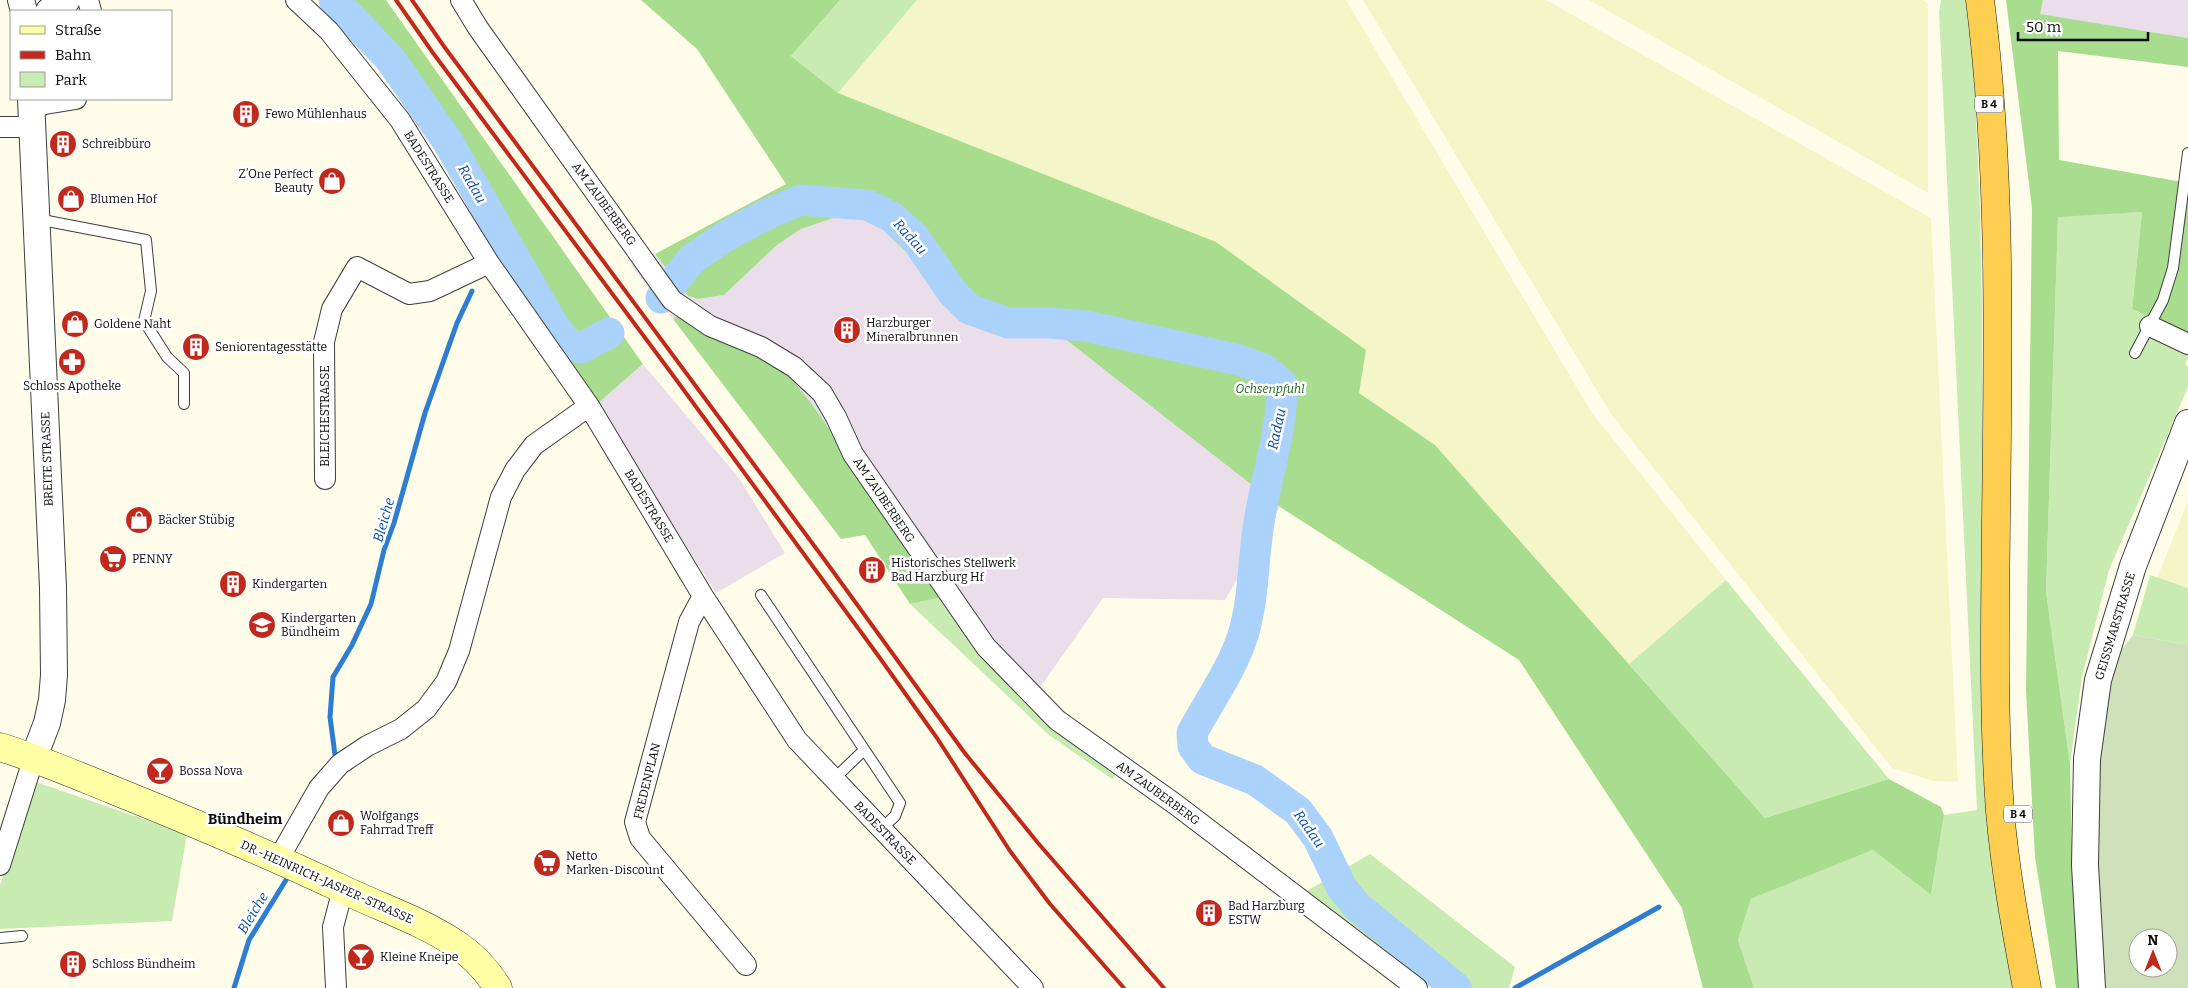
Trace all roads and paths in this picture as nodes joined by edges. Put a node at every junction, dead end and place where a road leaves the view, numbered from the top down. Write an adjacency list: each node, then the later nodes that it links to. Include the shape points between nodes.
1 (67, 0): 6 (street)
2 (296, 0): 13 (street, BADESTRASSE, via 329,31 400,120)
3 (461, 0): 38 (street, AM ZAUBERBERG, via 672,300 710,326 761,347 794,367 822,393 854,454 986,647 1057,720 1176,804)
4 (1980, 0): 11 (highway, B 4)
5 (1997, 0): 11 (highway, B 4)
6 (51, 10)
7 (70, 100): 8 (street, via 45,104)
8 (32, 111): 9 (street); 12 (street, BREITE STRASSE)
9 (0, 127)
10 (2188, 153): 15 (lane, via 2173,268 2163,300)
11 (2005, 208): 14 (highway, B 4)
12 (36, 219): 18 (lane, via 146,240 151,291 144,321 167,357 184,373); 26 (street, BREITE STRASSE, via 54,675 47,723)
13 (489, 263): 19 (street, BADESTRASSE); 21 (street, BLEICHESTRASSE, via 430,291 410,294 357,266 332,309 324,342)
14 (2007, 313): 39 (highway, B 4, via 1996,578 1999,784 2004,844); 40 (highway, B 4, via 2018,816 2028,912)
15 (2150, 326): 16 (street); 17 (lane)
16 (2188, 344)
17 (2135, 352)
18 (184, 404)
19 (589, 406): 23 (street, BADESTRASSE); 29 (street, via 534,445 515,470 501,497 459,651 441,689 426,709 401,729 340,764 319,788)
20 (2188, 424): 41 (street, GEISSMARSTRASSE, via 2133,566 2098,680 2087,758 2085,865)
21 (325, 478)
22 (761, 595): 25 (lane)
23 (703, 596): 27 (street, BADESTRASSE, via 797,740); 34 (street, FREDENPLAN, via 689,622 635,822 640,838)
24 (0, 747): 26 (main road, DR.-HEINRICH-JASPER-STRASSE)
25 (864, 750): 27 (lane); 28 (lane, via 900,803 899,811)
26 (34, 757): 29 (main road, DR.-HEINRICH-JASPER-STRASSE); 30 (street)
27 (834, 779): 28 (street, BADESTRASSE)
28 (881, 829): 37 (street, BADESTRASSE)
29 (279, 858): 31 (main road, DR.-HEINRICH-JASPER-STRASSE)
30 (0, 865)
31 (343, 890): 35 (street, via 333,926); 36 (main road, DR.-HEINRICH-JASPER-STRASSE, via 405,916 457,945 488,972)
32 (22, 936): 33 (lane)
33 (0, 938)
34 (746, 965)
35 (336, 988)
36 (498, 988)
37 (1033, 988)
38 (1417, 988)
39 (2027, 988)
40 (2041, 988)
41 (2092, 988)

